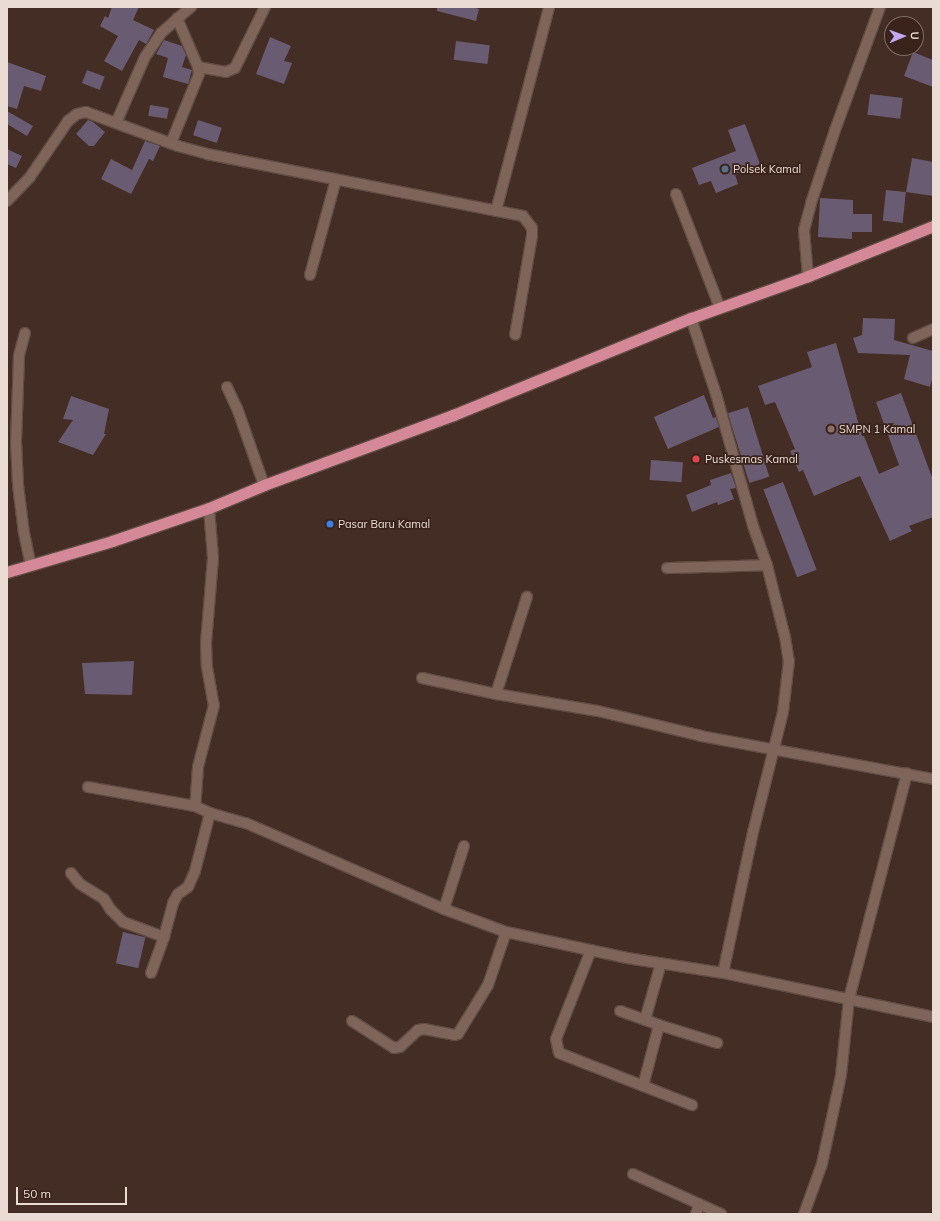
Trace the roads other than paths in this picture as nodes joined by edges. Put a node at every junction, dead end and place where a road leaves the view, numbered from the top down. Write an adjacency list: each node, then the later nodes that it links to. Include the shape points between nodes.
1 (191, 7): 5 (street)
2 (265, 7): 6 (street, via 235,68 226,72)
3 (549, 7): 12 (street)
4 (880, 7): 15 (street, via 834,130 804,230)
5 (177, 18): 6 (street); 7 (street, via 162,33 145,57)
6 (198, 67): 8 (street, via 199,74)
7 (116, 123): 8 (street); 11 (street, via 86,112 71,117 30,177)
8 (171, 144): 9 (street, via 207,154)
9 (336, 179): 12 (street); 14 (street)
10 (676, 194): 16 (street)
11 (7, 201)
12 (496, 211): 20 (street, via 523,216 532,228)
13 (933, 226): 15 (highway)
14 (310, 275)
15 (808, 276): 16 (highway)
16 (720, 308): 17 (highway)
17 (691, 318): 23 (highway, via 453,415); 26 (street)
18 (933, 329): 21 (street)
19 (25, 333): 25 (street, via 19,356 16,442 18,485)
20 (515, 335)
21 (913, 338)
22 (227, 387): 23 (street)
23 (264, 485): 24 (highway)
24 (209, 508): 25 (highway); 36 (street, via 213,558 206,643 207,667 214,705 198,767)
25 (31, 565): 28 (highway)
26 (766, 565): 27 (street); 32 (street, via 789,661 783,712)
27 (667, 568)
28 (7, 572)
29 (527, 597): 31 (street)
30 (422, 678): 31 (street)
31 (496, 694): 32 (street, via 598,711 694,734)
32 (774, 749): 33 (street); 46 (street, via 753,832)
33 (908, 773): 34 (street); 47 (street)
34 (933, 779)
35 (88, 787): 36 (street)
36 (195, 806): 37 (street)
37 (210, 813): 40 (street, via 246,823 281,837); 42 (street, via 195,870 188,887 178,894 173,903)
38 (464, 846): 40 (street)
39 (71, 873): 42 (street, via 80,884 104,899 123,922)
40 (444, 909): 41 (street)
41 (506, 932): 43 (street); 51 (street, via 488,985 458,1034 454,1036 418,1030 400,1047 394,1048)
42 (164, 937): 45 (street)
43 (592, 950): 44 (street); 54 (street, via 556,1039 556,1046 559,1053)
44 (661, 963): 46 (street); 50 (street)
45 (151, 973)
46 (723, 973): 47 (street)
47 (849, 999): 49 (street); 60 (street, via 835,1106 822,1164)
48 (620, 1011): 50 (street)
49 (933, 1017)
50 (645, 1020): 52 (street)
51 (352, 1021)
52 (659, 1025): 53 (street); 54 (street)
53 (717, 1043)
54 (643, 1086): 55 (street)
55 (692, 1105)
56 (633, 1174): 57 (street)
57 (699, 1204): 58 (street); 59 (street)
58 (696, 1214)
59 (721, 1214)
60 (804, 1214)

